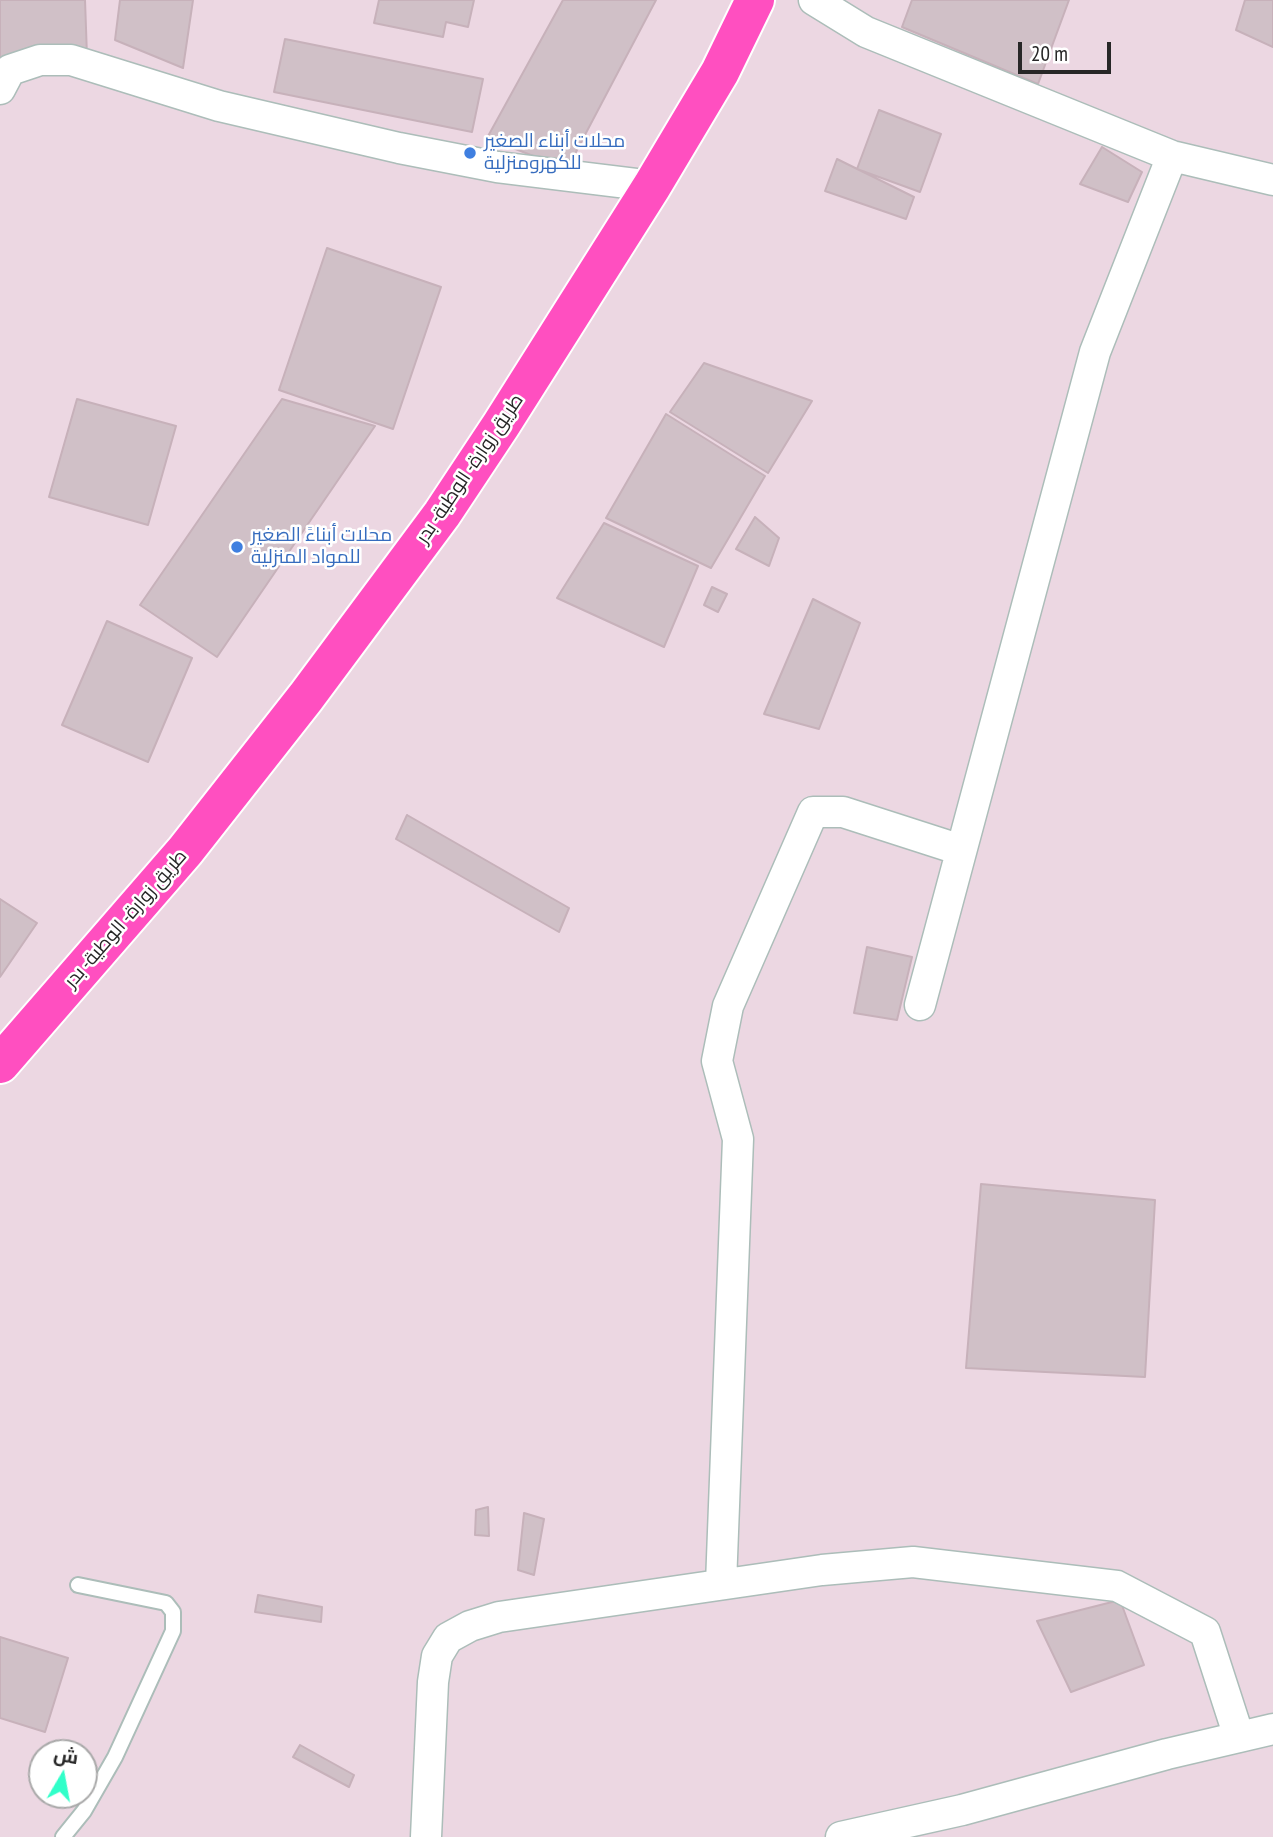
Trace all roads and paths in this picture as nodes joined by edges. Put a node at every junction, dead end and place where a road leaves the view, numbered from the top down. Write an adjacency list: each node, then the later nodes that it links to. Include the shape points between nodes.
1 (755, 0): 6 (highway, طريق زوارة- الوطية- بدر, via 720,72)
2 (814, 0): 4 (street, via 866,32)
3 (0, 89): 6 (street, via 10,71 40,60 71,60 219,106 399,148 497,167)
4 (1172, 156): 5 (street); 7 (street, via 1095,352)
5 (1273, 180)
6 (652, 186): 9 (highway, طريق زوارة- الوطية- بدر, via 501,425 385,593 185,852)
7 (961, 850): 8 (street); 10 (street, via 843,812 813,812 728,1006 717,1061 738,1139)
8 (920, 1005)
9 (3, 1056)
10 (721, 1584): 13 (street, via 913,1562 1117,1586 1205,1632); 15 (street, via 499,1617 448,1638 437,1656 433,1682)
11 (78, 1585): 14 (lane, via 166,1603 173,1612 173,1631 115,1757)
12 (1273, 1729): 13 (street)
13 (1239, 1737): 16 (street)
14 (63, 1837)
15 (425, 1837)
16 (841, 1837)

